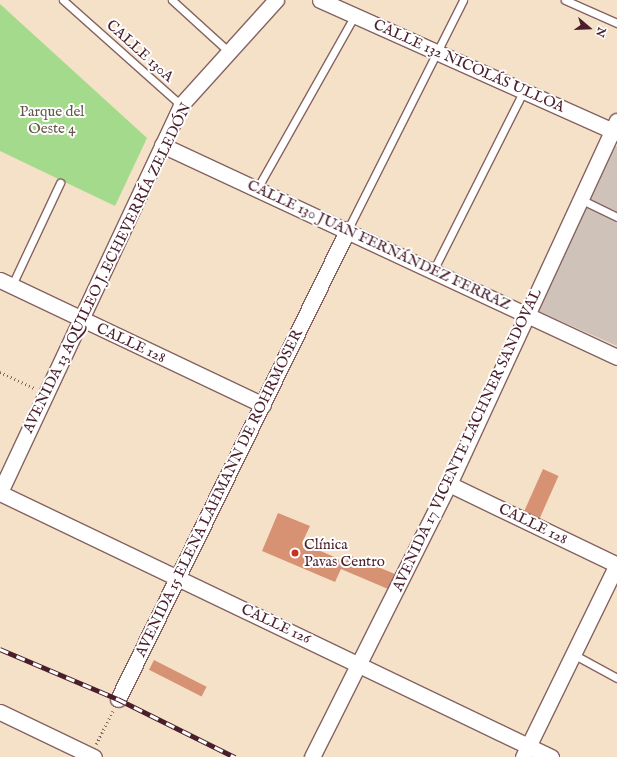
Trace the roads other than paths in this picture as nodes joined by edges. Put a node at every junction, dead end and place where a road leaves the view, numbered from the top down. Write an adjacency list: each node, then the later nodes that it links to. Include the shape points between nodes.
1 (63, 0): 12 (lane, CALLE 130A)
2 (172, 0): 9 (lane)
3 (276, 0): 9 (street, AVENIDA 13 AQUILEO J. ECHEVERRÍA ZELEDÓN)
4 (320, 0): 7 (street, CALLE 132 NICOLÁS ULLOA)
5 (463, 0): 10 (lane)
6 (565, 0): 8 (lane)
7 (355, 15): 10 (street, CALLE 132 NICOLÁS ULLOA); 16 (lane)
8 (617, 23)
9 (228, 51): 12 (street, AVENIDA 13 AQUILEO J. ECHEVERRÍA ZELEDÓN)
10 (439, 51): 11 (street, CALLE 132 NICOLÁS ULLOA); 19 (lane)
11 (524, 90): 13 (street, CALLE 132 NICOLÁS ULLOA); 20 (lane)
12 (181, 105): 14 (street, AVENIDA 13 AQUILEO J. ECHEVERRÍA ZELEDÓN)
13 (615, 128): 17 (street, AVENIDA 17 VICENTE LACHNER SANDOVAL)
14 (162, 145): 16 (street, CALLE 130 JUAN FERNÁNDEZ FERRAZ); 23 (street, AVENIDA 13 AQUILEO J. ECHEVERRÍA ZELEDÓN)
15 (60, 183): 21 (lane)
16 (258, 187): 19 (street, CALLE 130 JUAN FERNÁNDEZ FERRAZ)
17 (580, 199): 18 (lane); 22 (street, AVENIDA 17 VICENTE LACHNER SANDOVAL)
18 (617, 216)
19 (348, 228): 20 (street, CALLE 130 JUAN FERNÁNDEZ FERRAZ); 25 (street, AVENIDA 15 ELENA LAHMANN DE ROHRMOSER)
20 (434, 269): 22 (street, CALLE 130 JUAN FERNÁNDEZ FERRAZ)
21 (6, 283): 23 (street, CALLE 128)
22 (526, 315): 24 (street, CALLE 130 JUAN FERNÁNDEZ FERRAZ); 26 (street, AVENIDA 17 VICENTE LACHNER SANDOVAL)
23 (81, 319): 25 (street, CALLE 128); 27 (street, AVENIDA 13 AQUILEO J. ECHEVERRÍA ZELEDÓN)
24 (617, 357)
25 (263, 405): 29 (street, AVENIDA 15 ELENA LAHMANN DE ROHRMOSER)
26 (449, 484): 28 (street, CALLE 128); 31 (street, AVENIDA 17 VICENTE LACHNER SANDOVAL)
27 (0, 492): 29 (street, CALLE 126)
28 (617, 564): 30 (street)
29 (178, 578): 31 (street, CALLE 126); 33 (street, AVENIDA 15 ELENA LAHMANN DE ROHRMOSER)
30 (573, 654): 32 (lane); 35 (street)
31 (361, 664): 35 (street, CALLE 126); 37 (street, AVENIDA 17 VICENTE LACHNER SANDOVAL)
32 (617, 678)
33 (118, 700)
34 (0, 712): 36 (street)
35 (526, 751): 38 (street, CALLE 126)
36 (92, 756)
37 (312, 757)
38 (551, 757)

